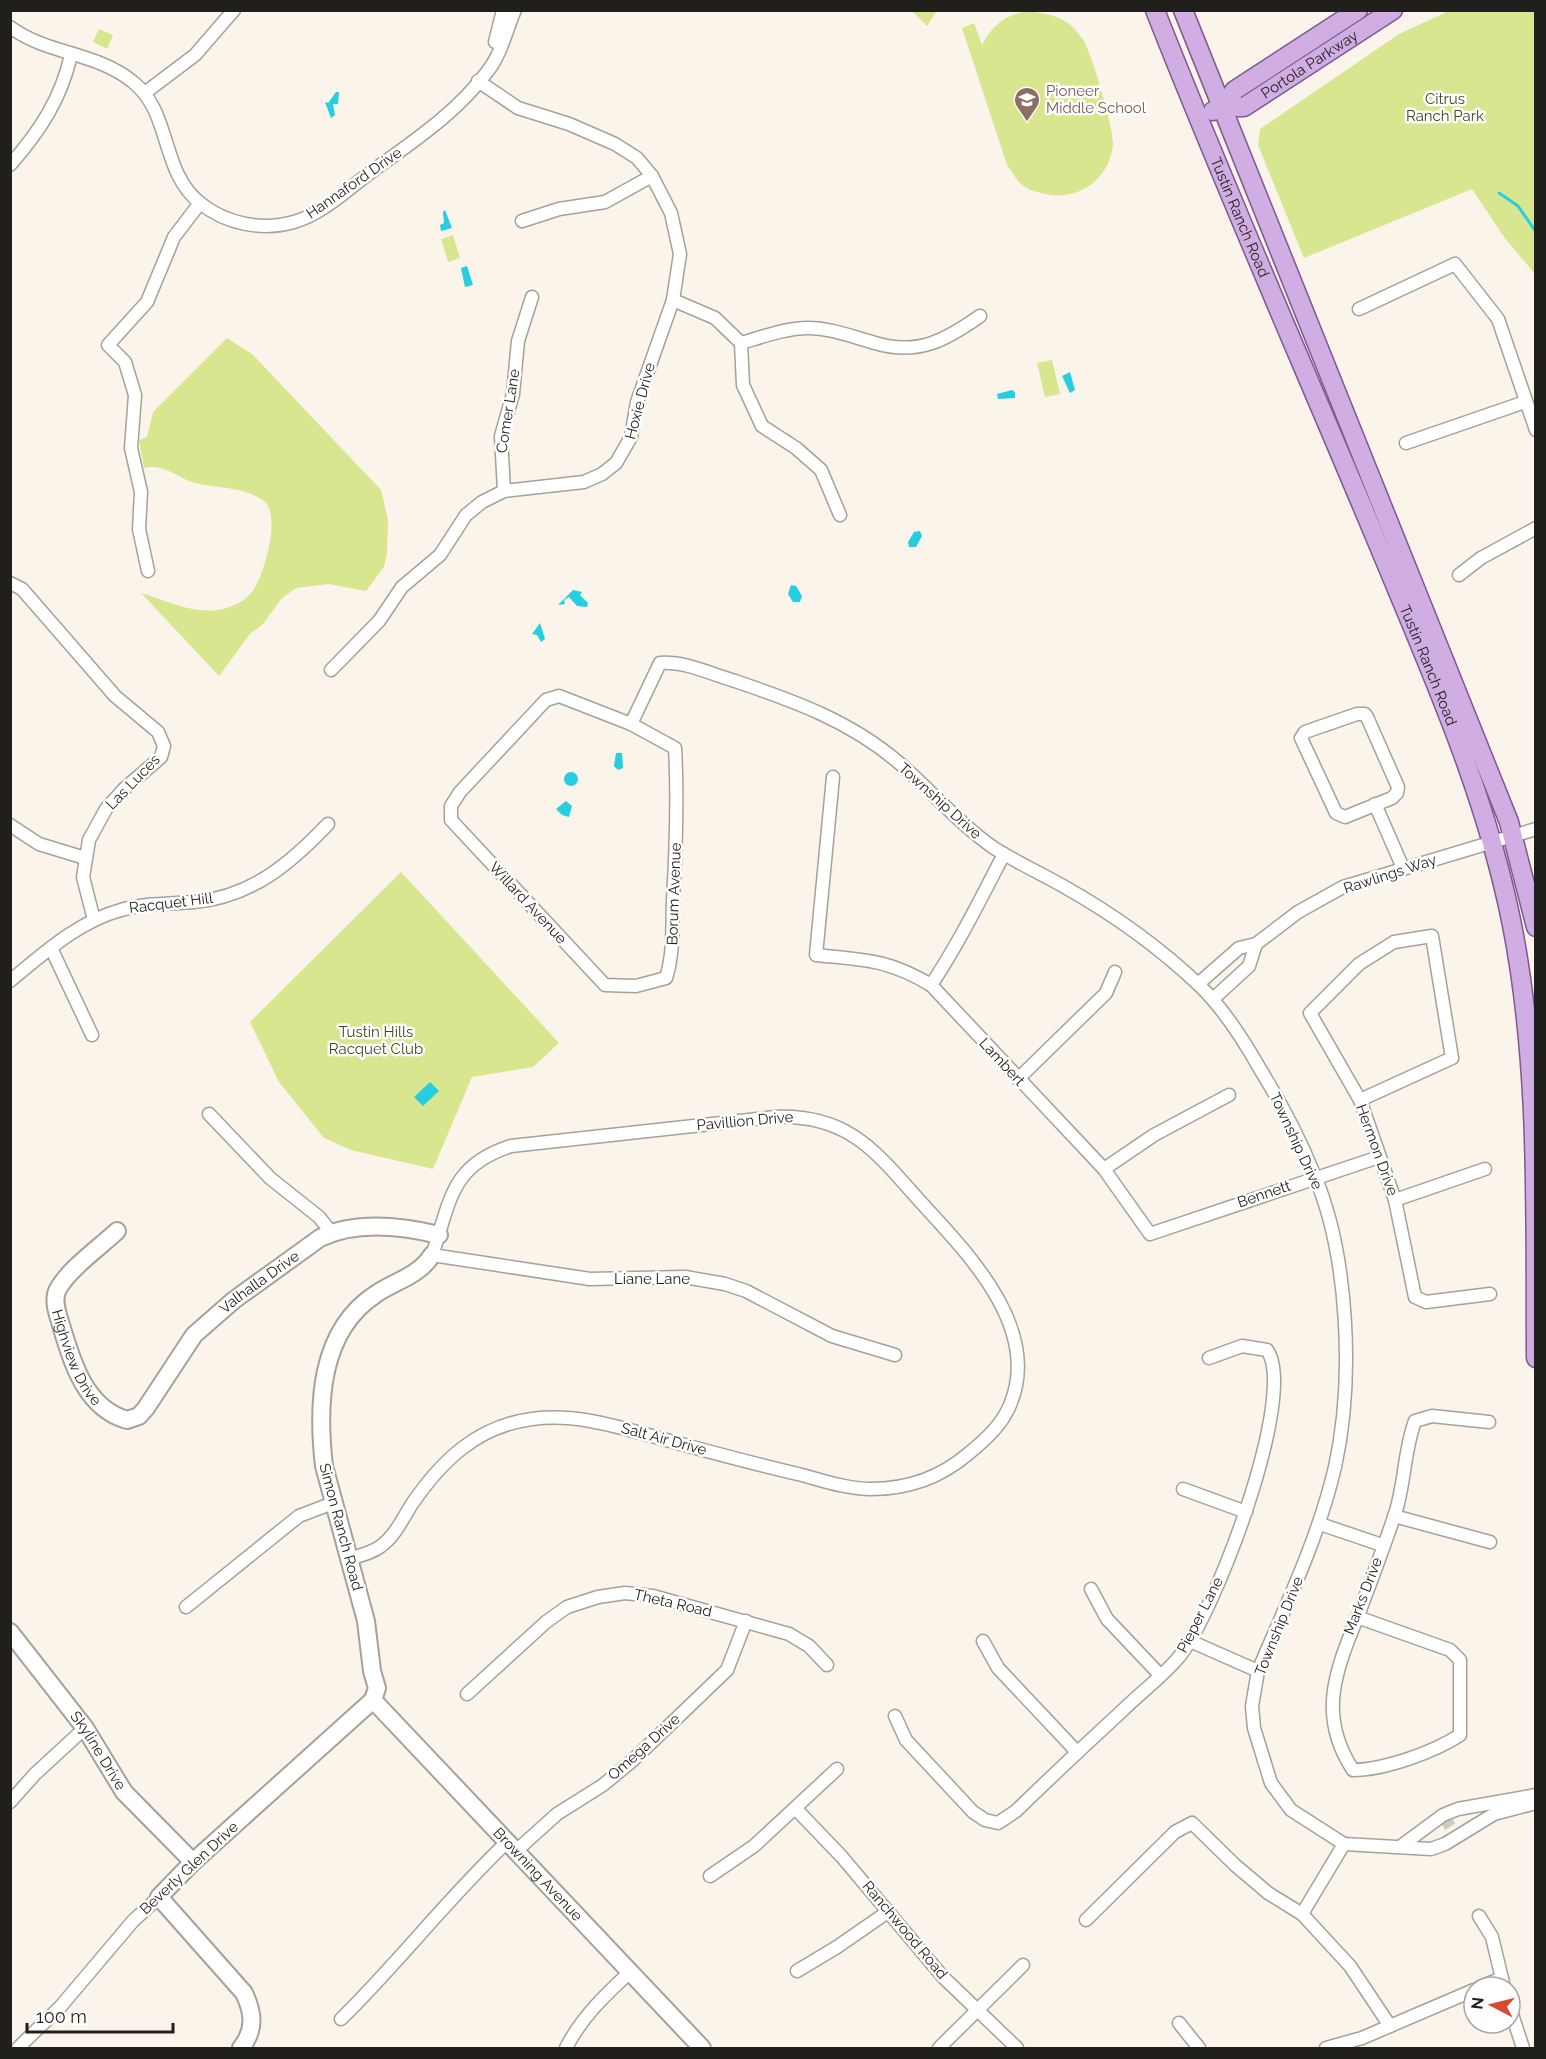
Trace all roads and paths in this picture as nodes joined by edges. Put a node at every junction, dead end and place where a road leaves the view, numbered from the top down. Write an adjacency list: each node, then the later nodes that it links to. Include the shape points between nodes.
1 (234, 10): 11 (street, via 195,55)
2 (503, 10): 10 (street, via 496,39)
3 (515, 10): 10 (street, via 501,47)
4 (1155, 10): 13 (main road, Tustin Ranch Road)
5 (1183, 10): 12 (main road, Tustin Ranch Road)
6 (1359, 10): 12 (main road, Portola Parkway, via 1235,90)
7 (1393, 10): 12 (main road, Portola Parkway, via 1244,107)
8 (10, 27): 9 (street, Hannaford Drive, via 26,39)
9 (71, 56): 11 (street, Hannaford Drive, via 93,59 117,69); 14 (street, via 60,94 49,114)
10 (478, 81): 15 (street, Hoxie Drive, via 518,108 615,144 637,158); 16 (street, Hannaford Drive, via 460,104 429,129 307,216 285,224 252,225 227,218)
11 (146, 92): 16 (street, Hannaford Drive, via 160,121 178,178)
12 (1222, 107): 13 (main road, Portola Parkway); 39 (main road, Tustin Ranch Road)
13 (1198, 118): 40 (main road, Tustin Ranch Road, via 1464,756)
14 (10, 165)
15 (652, 176): 17 (street, via 605,202 559,209); 19 (street, Hoxie Drive, via 671,213 680,254)
16 (200, 203): 29 (street, via 174,237 147,302 108,345 125,362 135,395 131,448 141,492 139,529)
17 (522, 221)
18 (532, 297): 26 (street, Comer Lane, via 518,341 513,394 501,436)
19 (673, 300): 22 (street, via 715,318); 26 (street, Hoxie Drive, via 637,402 631,437 616,463 584,482)
20 (1359, 309): 23 (street, via 1455,264 1498,319)
21 (980, 316): 22 (street, via 949,338 915,348 808,328)
22 (741, 343): 27 (street, via 743,384 762,426 821,470)
23 (1525, 402): 24 (street); 25 (street)
24 (1536, 430)
25 (1406, 443)
26 (504, 491): 32 (street, Hoxie Drive, via 466,515 440,555 402,587 379,621)
27 (840, 515)
28 (1536, 528): 30 (street, via 1481,558)
29 (148, 571)
30 (1459, 575)
31 (10, 583): 42 (street, Las Luces, via 22,589 115,696 158,732 164,746 161,757 106,809 96,824)
32 (331, 670)
33 (630, 724): 41 (street, Township Drive, via 660,663 683,665 785,698 842,723 898,763 968,828); 51 (street, Borum Avenue, via 675,748 677,813 671,963 666,978 636,986); 51 (street, Willard Avenue, via 559,696 546,700 451,806 450,820)
34 (833, 777): 52 (street, Lambert, via 816,955 882,961)
35 (1376, 804): 35 (street, via 1392,798 1398,788 1365,714 1305,732 1301,742 1336,813 1345,817); 43 (street)
36 (328, 824): 44 (street, Racquet Hill, via 276,874 240,892 197,902 121,910)
37 (10, 825): 42 (street, via 39,844)
38 (1536, 829): 39 (street, Rawlings Way)
39 (1513, 835): 40 (street, Rawlings Way); 45 (main road, Tustin Ranch Road)
40 (1492, 841): 43 (street, Rawlings Way); 70 (main road, Tustin Ranch Road, via 1512,926 1527,1038 1534,1170)
41 (1004, 854): 50 (street, Township Drive, via 1129,927); 52 (street, via 956,948)
42 (85, 858): 44 (street, Las Luces, via 83,877)
43 (1403, 868): 46 (street, Rawlings Way, via 1343,888 1298,912)
44 (94, 920): 47 (street, Racquet Hill)
45 (1536, 927)
46 (1256, 944): 50 (street, Rawlings Way, via 1239,948); 53 (street, Rawlings Way, via 1250,966)
47 (51, 948): 49 (street, Racquet Hill); 54 (street)
48 (1115, 972): 55 (street, via 1106,993)
49 (10, 981)
50 (1198, 984): 53 (street, Township Drive)
51 (605, 985)
52 (931, 985): 55 (street, Lambert)
53 (1213, 999): 62 (street, Township Drive, via 1283,1107)
54 (92, 1035)
55 (1018, 1079): 61 (street, Lambert)
56 (1229, 1095): 61 (street, via 1154,1135)
57 (1360, 1100): 57 (street, Hermon Drive, via 1310,1013 1359,964 1394,942 1432,936 1452,1058); 59 (street, Hermon Drive)
58 (209, 1114): 65 (street, via 270,1178 320,1216)
59 (1379, 1157): 62 (street, Bennett); 63 (street, Hermon Drive)
60 (1485, 1169): 63 (street)
61 (1104, 1170): 66 (street, Lambert)
62 (1315, 1176): 66 (street, Bennett); 81 (street, Township Drive, via 1335,1254 1346,1353 1342,1422)
63 (1395, 1200): 69 (street, Hermon Drive, via 1415,1297 1426,1302)
64 (117, 1231): 75 (street, Highview Drive, via 67,1277 56,1291 56,1307 81,1380 106,1410)
65 (331, 1232): 67 (street, Valhalla Drive, via 404,1228); 75 (street, Valhalla Drive, via 212,1318 184,1348 146,1408 139,1416)
66 (1150, 1234)
67 (439, 1235): 68 (street, Pavillion Drive); 74 (street, Pavillion Drive, via 458,1180 484,1157 511,1146 776,1117 822,1120 850,1132 873,1151 982,1273 1012,1334 1018,1359 1015,1394)
68 (432, 1255): 71 (street, Liane Lane, via 590,1279 685,1277 725,1284 832,1336); 78 (street, Simon Ranch Road, via 410,1276 361,1306 348,1320 331,1353 323,1389 321,1432)
69 (1490, 1293)
70 (1535, 1324): 73 (main road, Tustin Ranch Road)
71 (895, 1355)
72 (1209, 1358): 79 (street, Pieper Lane, via 1229,1349 1255,1346 1272,1356 1268,1435)
73 (1536, 1358)
74 (1007, 1412): 84 (street, Salt Air Drive, via 994,1430 955,1465 914,1484 873,1489 783,1471 595,1421 555,1417 511,1423 458,1449 426,1484 389,1539 379,1548)
75 (127, 1420)
76 (1489, 1422): 80 (street, Marks Drive, via 1432,1416 1415,1421)
77 (1183, 1489): 79 (street)
78 (333, 1503): 84 (street, Simon Ranch Road); 86 (street, via 299,1516)
79 (1246, 1512): 91 (street, Pieper Lane)
80 (1394, 1516): 82 (street); 83 (street, Marks Drive)
81 (1320, 1524): 83 (street); 93 (street, Township Drive)
82 (1490, 1542)
83 (1382, 1545): 87 (street, Marks Drive)
84 (348, 1559): 96 (street, Simon Ranch Road, via 366,1621 377,1688)
85 (1091, 1589): 94 (street, via 1107,1619)
86 (186, 1607)
87 (1357, 1617): 87 (street, Marks Drive, via 1450,1650 1460,1660 1460,1735 1373,1770 1353,1770 1337,1728 1333,1688)
88 (746, 1621): 92 (street, Theta Road, via 789,1634); 95 (street, Theta Road, via 653,1596 625,1593 598,1597 567,1607 546,1622); 107 (street, Omega Drive, via 727,1670 603,1785)
89 (10, 1632): 98 (street, Skyline Drive)
90 (983, 1641): 99 (street, via 998,1668)
91 (1190, 1641): 93 (street); 94 (street, Pieper Lane)
92 (827, 1665)
93 (1258, 1671): 105 (street, Township Drive, via 1252,1706 1254,1728 1271,1783 1291,1810)
94 (1160, 1675): 99 (street, Pieper Lane)
95 (467, 1694)
96 (373, 1700): 107 (street, Browning Avenue); 108 (street, Beverly Glen Drive)
97 (895, 1716): 99 (street, Pieper Lane, via 906,1740 973,1812 998,1823 1016,1811)
98 (85, 1728): 102 (street); 108 (street, Skyline Drive, via 124,1792)
99 (1077, 1752)
100 (837, 1770): 104 (street)
101 (1536, 1795): 106 (street, via 1445,1820)
102 (10, 1802)
103 (1536, 1803): 106 (street, via 1494,1814 1431,1849)
104 (796, 1809): 109 (street, via 754,1846); 111 (street, Ranchwood Road)
105 (1344, 1844): 106 (street); 112 (street)
106 (1401, 1846)
107 (511, 1847): 117 (street, Browning Avenue); 121 (street, Omega Drive, via 466,1881 407,1951)
108 (193, 1862): 110 (street, Beverly Glen Drive)
109 (710, 1876)
110 (159, 1897): 124 (street, Beverly Glen Drive); 125 (street, via 250,2004 253,2026)
111 (889, 1911): 116 (street); 120 (street, Ranchwood Road, via 943,1977)
112 (1302, 1914): 114 (street, via 1268,1893 1192,1823 1174,1832); 123 (street, via 1350,1966)
113 (1479, 1916): 118 (street, via 1492,1937)
114 (1086, 1920)
115 (1023, 1965): 120 (street)
116 (796, 1971)
117 (630, 1972): 126 (street, via 602,1997); 127 (street, Browning Avenue)
118 (1501, 1975)
119 (1462, 1995): 123 (street)
120 (978, 2008): 128 (street); 129 (street, Ranchwood Road)
121 (341, 2019)
122 (1179, 2023): 130 (street)
123 (1390, 2026): 131 (street)
124 (18, 2049)
125 (241, 2049)
126 (566, 2049)
127 (702, 2049)
128 (939, 2049)
129 (1017, 2049)
130 (1199, 2049)
131 (1326, 2049)

